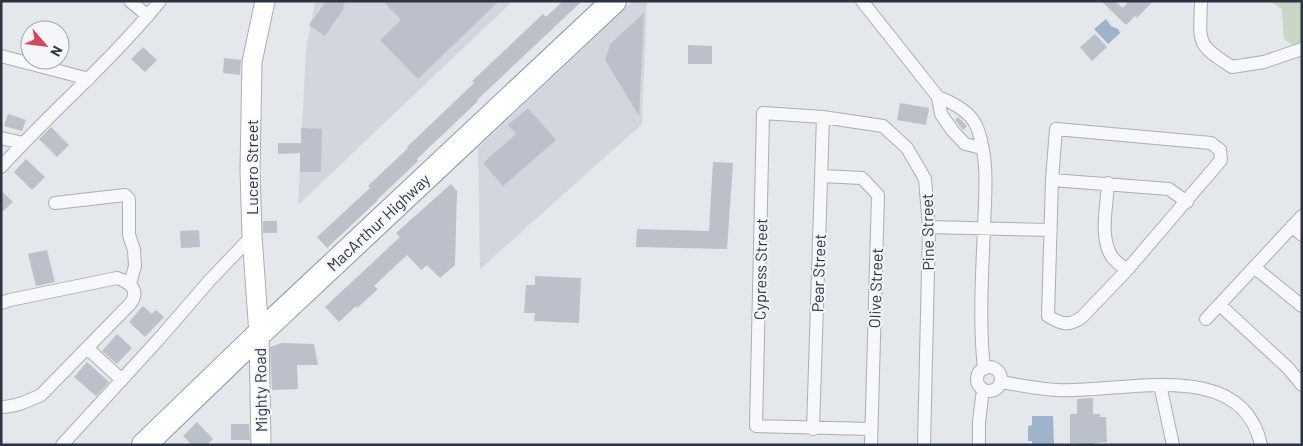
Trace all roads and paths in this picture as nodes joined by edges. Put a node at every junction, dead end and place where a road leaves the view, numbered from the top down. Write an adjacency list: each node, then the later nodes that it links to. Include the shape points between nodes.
1 (130, 1): 7 (street)
2 (160, 1): 7 (street)
3 (265, 1): 28 (street, Lucero Street, via 252,62)
4 (614, 1): 36 (highway, MacArthur Highway)
5 (862, 1): 11 (street)
6 (1201, 1): 8 (street, via 1200,36 1205,48 1232,67 1264,62)
7 (148, 16): 10 (street)
8 (1302, 49)
9 (1, 56): 10 (street)
10 (89, 79): 15 (street)
11 (938, 97): 16 (street, via 955,104 968,115 978,128); 16 (street, via 941,114 952,130 965,144)
12 (764, 112): 13 (street, Pine Street); 45 (street, Cypress Street, via 756,426)
13 (823, 118): 18 (street, Pear Street); 24 (street, Pine Street, via 883,126 907,148 925,179)
14 (1, 138): 15 (street)
15 (23, 143): 17 (street)
16 (982, 148): 25 (street, via 987,177)
17 (1, 167)
18 (822, 176): 45 (street, Pear Street); 46 (street, Olive Street, via 862,178 878,195)
19 (1052, 180): 20 (street); 21 (street, via 1056,130 1212,143 1220,150 1221,160); 26 (street)
20 (1108, 183): 21 (street, via 1169,189); 30 (street, via 1105,233 1113,258)
21 (1187, 202): 30 (street)
22 (55, 204): 31 (street, via 125,195 129,199 129,235 135,266)
23 (1302, 216): 27 (street)
24 (929, 227): 25 (street); 51 (street, Pine Street)
25 (984, 229): 26 (street); 38 (street)
26 (1051, 230): 30 (street, via 1048,316 1061,324 1074,324)
27 (1297, 231): 29 (street)
28 (252, 236): 36 (street, Lucero Street); 39 (street)
29 (1254, 267): 33 (street); 34 (street)
30 (1127, 270)
31 (130, 284): 32 (street, via 117,278); 37 (street, via 135,292 134,299)
32 (1, 303)
33 (1220, 305): 35 (street); 42 (street)
34 (1302, 306)
35 (1206, 319)
36 (259, 334): 48 (highway, MacArthur Highway); 49 (street, Mighty Road)
37 (87, 348): 39 (street); 44 (street, via 41,395)
38 (984, 369): 40 (street, via 996,370); 43 (street, via 978,379)
39 (122, 380): 47 (street)
40 (1001, 382): 41 (street, via 1058,390); 43 (street, via 994,390)
41 (1160, 384): 53 (street); 54 (street, via 1202,387 1230,399 1245,411)
42 (1302, 385)
43 (983, 389): 52 (street)
44 (1, 407)
45 (813, 429): 46 (street)
46 (871, 430): 50 (street, Olive Street)
47 (62, 445)
48 (144, 445)
49 (261, 445)
50 (871, 445)
51 (924, 445)
52 (979, 445)
53 (1173, 445)
54 (1261, 445)

